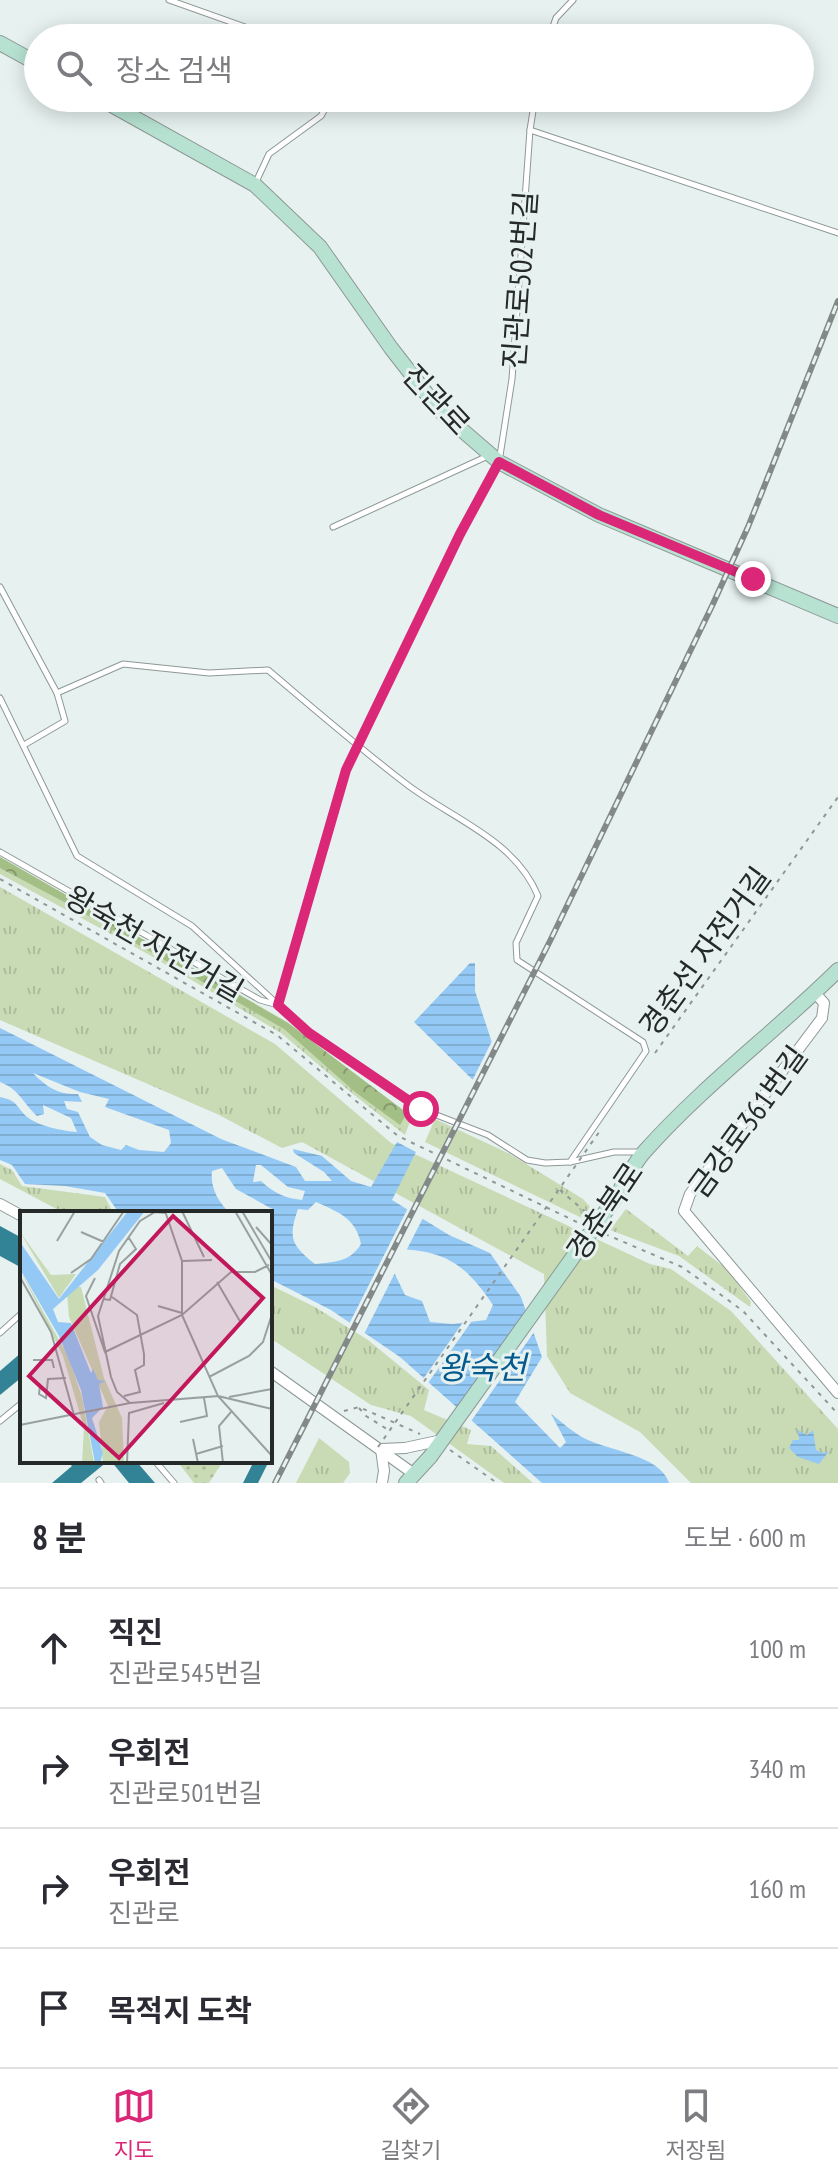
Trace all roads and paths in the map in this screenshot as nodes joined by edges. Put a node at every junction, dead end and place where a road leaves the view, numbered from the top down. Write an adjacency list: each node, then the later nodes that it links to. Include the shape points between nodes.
1 (169, 0): 3 (lane)
2 (573, 0): 4 (lane)
3 (237, 24)
4 (554, 24)
5 (0, 43): 6 (street)
6 (24, 56)
7 (124, 112): 11 (street, 진관로)
8 (323, 112): 11 (lane, via 269,154)
9 (533, 112): 10 (lane, 진관로502번길)
10 (530, 130): 12 (lane); 13 (lane, 진관로502번길, via 512,379)
11 (255, 185): 13 (street, 진관로, via 320,247 440,411)
12 (838, 233)
13 (495, 458): 14 (lane); 16 (street, 진관로, via 599,515); 20 (lane, 진관로502번길)
14 (333, 527)
15 (0, 587): 17 (lane)
16 (838, 616)
17 (57, 693): 19 (lane, via 65,721); 20 (lane, via 123,664 209,673 268,670)
18 (0, 698): 19 (lane)
19 (24, 745): 26 (lane, via 77,856 192,926)
20 (358, 745): 26 (lane, 진관로502번길, via 346,770); 30 (lane, via 408,785 490,837 532,880 538,896 516,943 517,960 643,1042 646,1051)
21 (838, 797): 27 (path, 경춘선 자전거길)
22 (0, 852): 26 (lane, via 260,1000)
23 (0, 879): 33 (path, 왕숙천 자전거길, via 277,1035 398,1136)
24 (838, 970): 25 (street, 경춘북로)
25 (815, 993): 29 (street, 경춘북로); 38 (street, 금강로361번길, via 824,1003 822,1018 690,1194 684,1211)
26 (278, 1005): 30 (lane, via 309,1033 421,1109 488,1135 527,1160)
27 (654, 1054)
28 (602, 1128): 43 (path, bridge)
29 (643, 1152): 30 (lane); 44 (street, 경춘북로, bridge)
30 (570, 1162)
31 (0, 1204): 32 (street)
32 (20, 1215)
33 (581, 1224)
34 (605, 1234): 41 (path, via 682,1267 743,1311)
35 (20, 1315): 36 (lane)
36 (0, 1333)
37 (272, 1372): 45 (street)
38 (838, 1393)
39 (20, 1405): 42 (lane)
40 (359, 1407): 43 (path)
41 (838, 1414)
42 (0, 1421)
43 (390, 1431): 45 (path, bridge)
44 (444, 1440): 45 (street, bridge); 47 (street, 경춘북로, bridge)
45 (379, 1448): 47 (street); 49 (street)
46 (157, 1463): 48 (lane)
47 (410, 1479)
48 (174, 1483)
49 (382, 1483)

